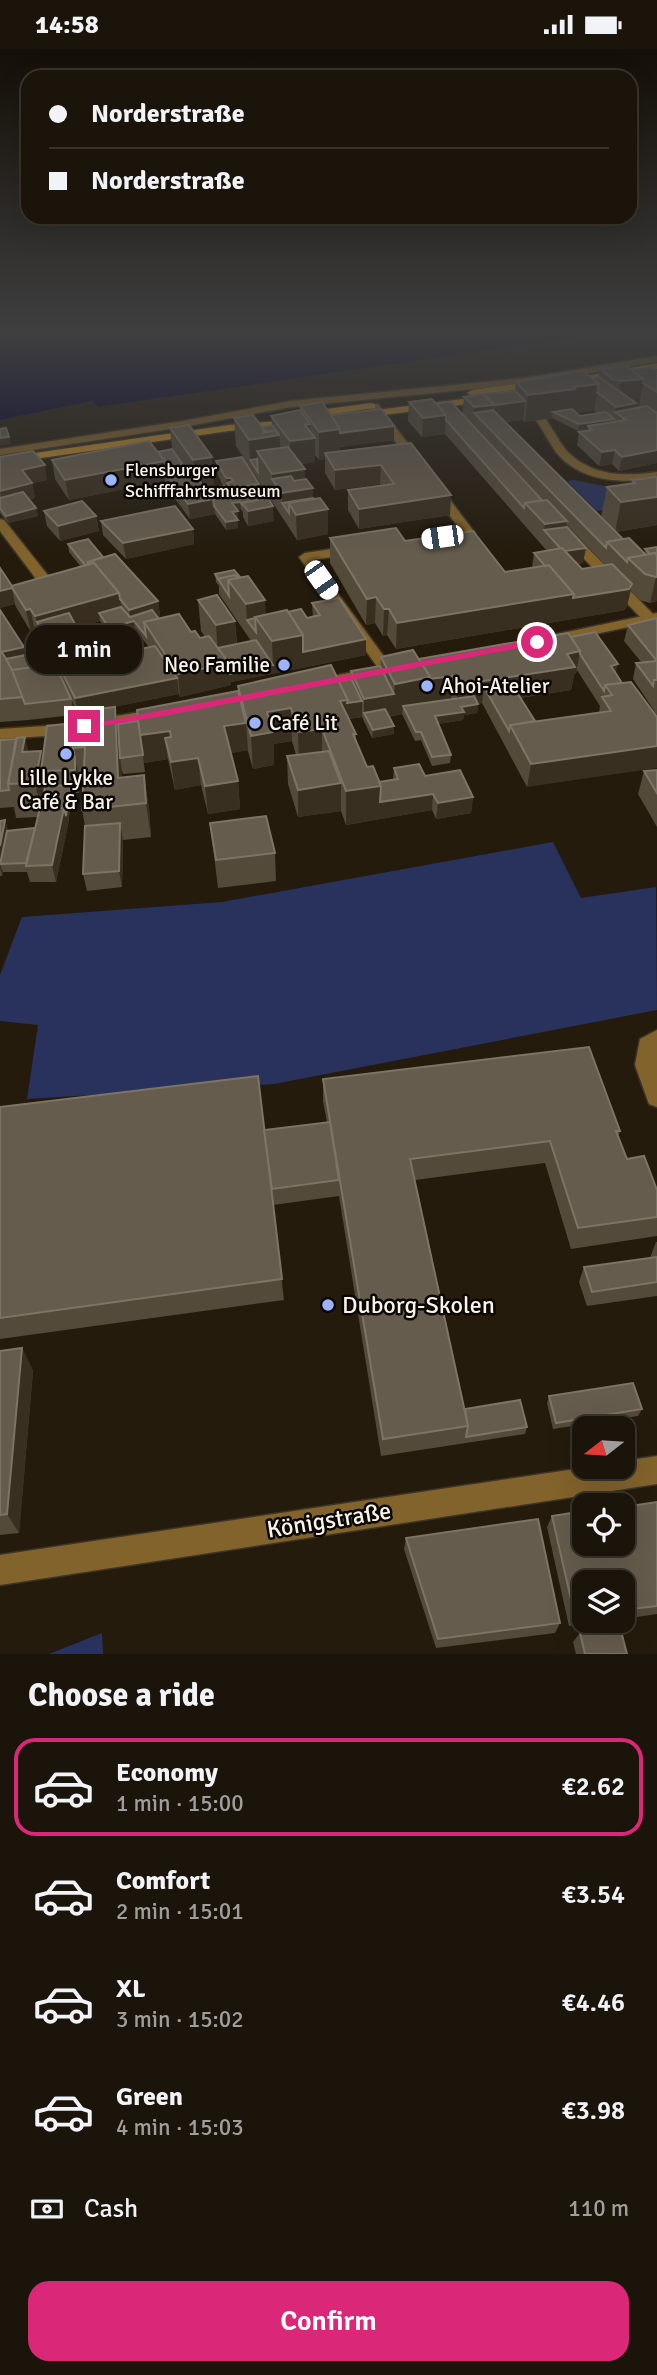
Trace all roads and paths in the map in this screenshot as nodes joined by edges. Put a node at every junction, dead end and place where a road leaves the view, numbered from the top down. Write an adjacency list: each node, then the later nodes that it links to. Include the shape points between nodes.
1 (282, 406): 8 (street)
2 (396, 406): 5 (main road)
3 (430, 406): 5 (main road)
4 (447, 406): 6 (street)
5 (376, 409): 9 (main road); 13 (street, via 469,533)
6 (458, 417)
7 (541, 420): 10 (street, via 562,452 590,471 634,480)
8 (0, 452)
9 (0, 461)
10 (657, 475)
11 (0, 523): 15 (street)
12 (557, 523): 16 (street)
13 (442, 537)
14 (360, 549): 18 (street, via 305,557 393,668)
15 (45, 582)
16 (654, 618): 17 (street)
17 (533, 643)
18 (296, 687)
19 (178, 711): 20 (street, via 60,730)
20 (0, 734)
21 (652, 1042): 22 (street, via 645,1065)
22 (657, 1098)
23 (657, 1470): 24 (street, Königstraße)
24 (0, 1570)

